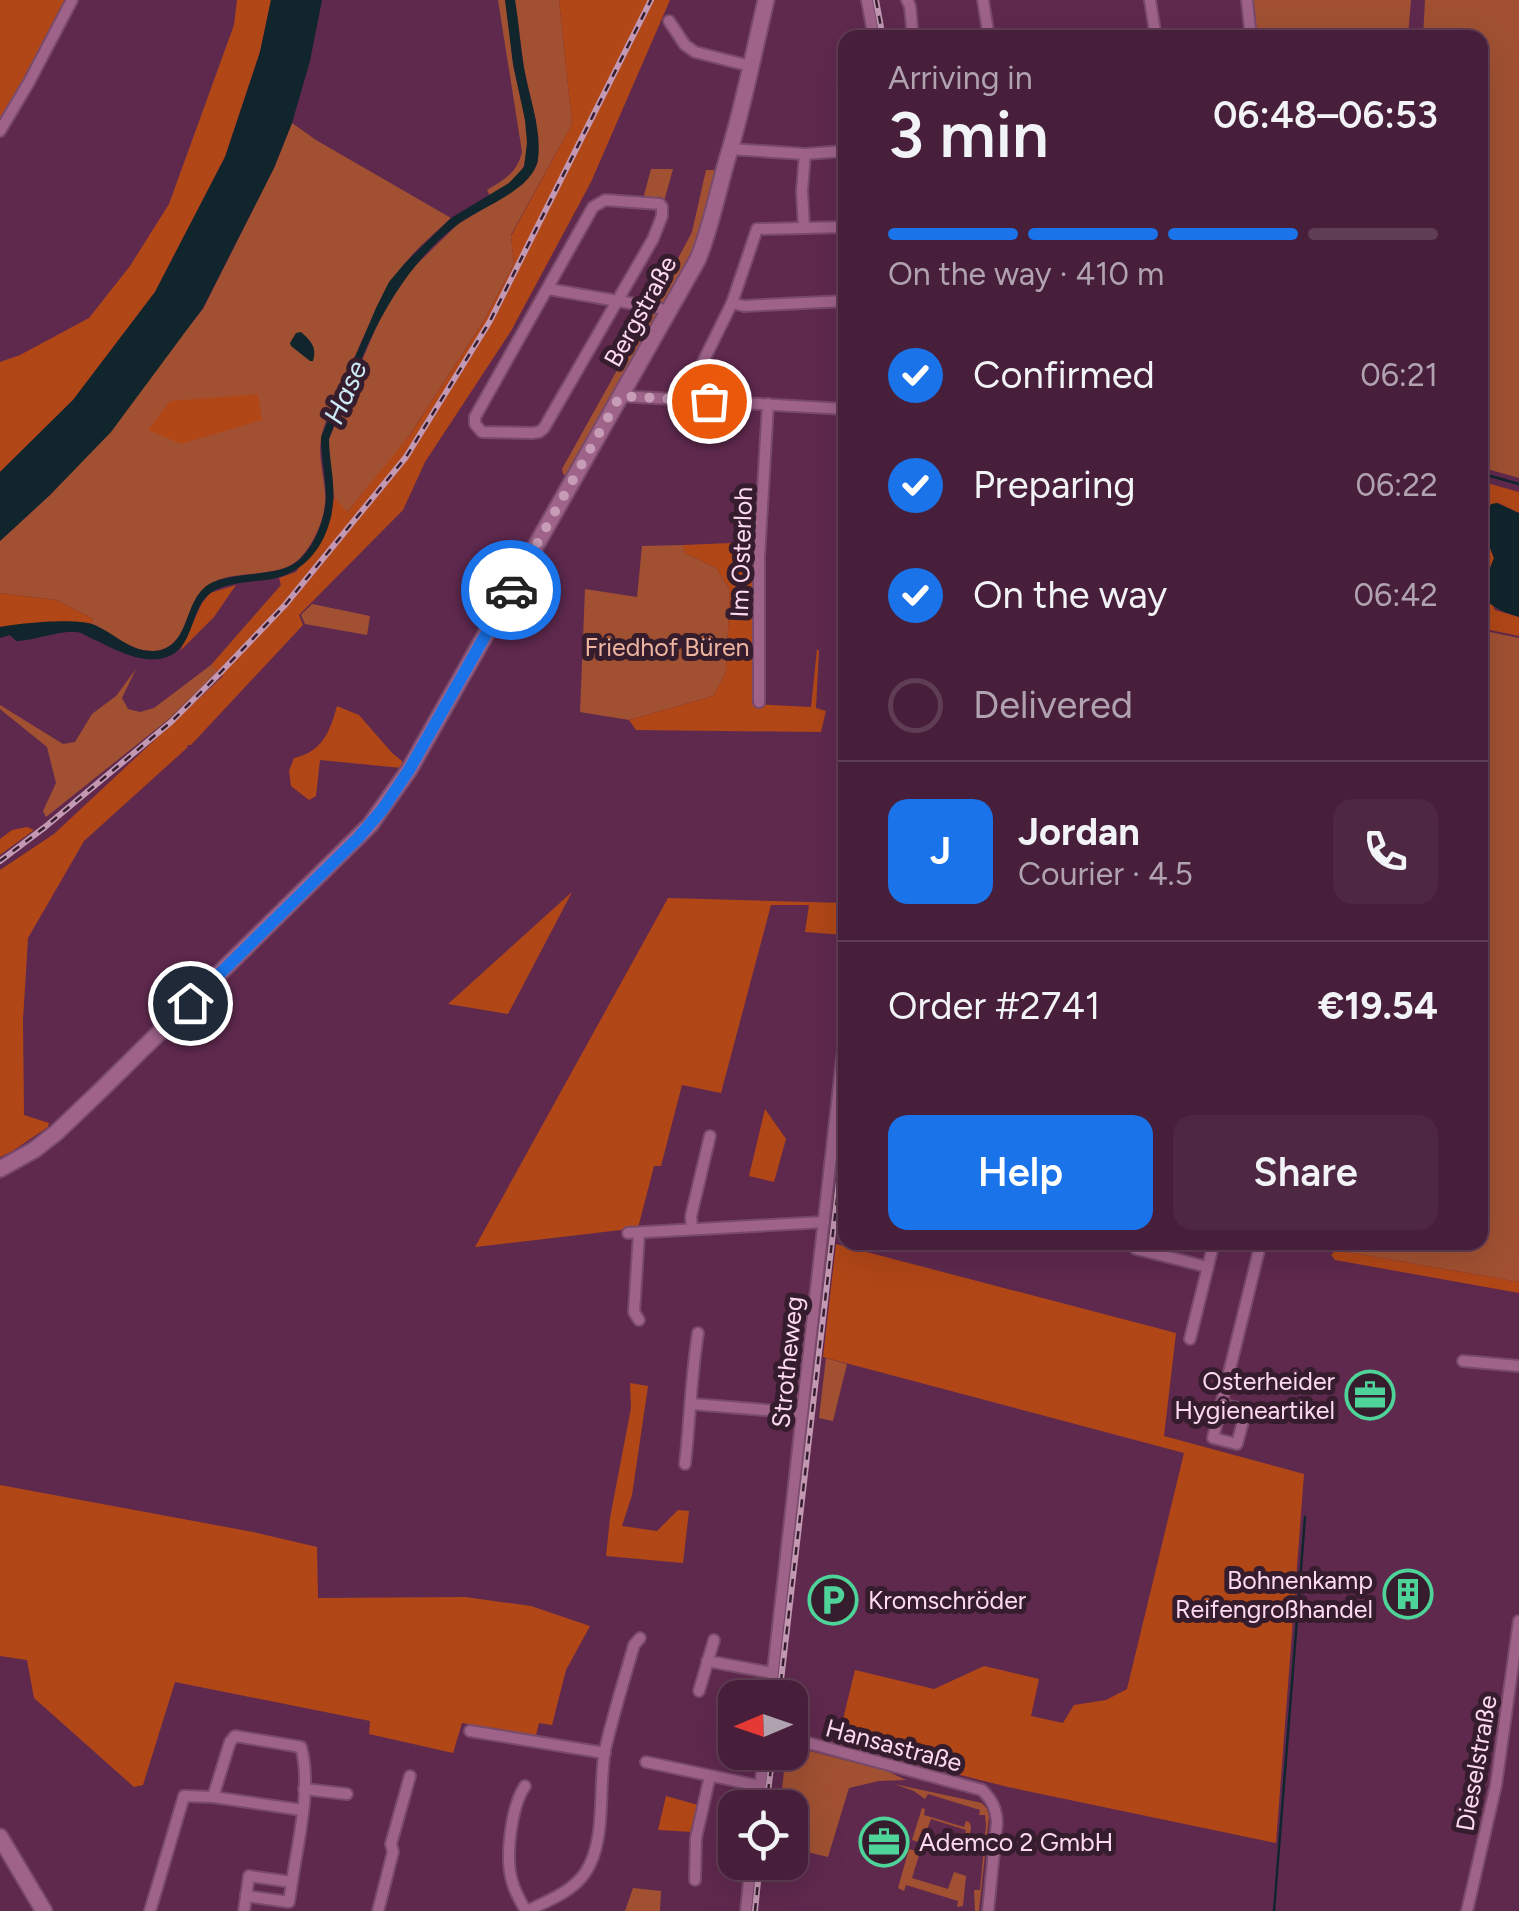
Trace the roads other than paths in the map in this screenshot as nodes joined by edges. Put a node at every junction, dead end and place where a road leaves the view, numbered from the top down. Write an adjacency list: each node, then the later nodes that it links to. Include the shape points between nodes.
1 (72, 0): 15 (street)
2 (766, 0): 14 (street, Bergstraße)
3 (868, 0): 9 (street)
4 (907, 0): 10 (street)
5 (983, 0): 11 (street)
6 (1150, 0): 12 (street)
7 (1247, 0): 13 (street)
8 (670, 21): 14 (street, via 696,52)
9 (873, 30)
10 (912, 30)
11 (988, 30)
12 (1155, 30)
13 (1250, 30)
14 (750, 66): 16 (street, Bergstraße)
15 (0, 131)
16 (730, 150): 18 (street); 25 (street, Bergstraße, via 708,235)
17 (838, 152): 18 (street)
18 (804, 154): 20 (street)
19 (838, 226): 20 (street)
20 (804, 227): 24 (street, via 757,228)
21 (548, 289): 22 (street); 22 (street, via 598,202 660,204 658,229); 22 (street, via 475,417 482,432 540,432)
22 (617, 301): 25 (street)
23 (838, 301): 24 (street)
24 (732, 303): 27 (street)
25 (668, 312): 26 (street, Bergstraße)
26 (620, 396): 27 (street); 33 (street, Bergstraße, via 409,770 370,825 56,1133)
27 (689, 400): 28 (street)
28 (768, 404): 29 (street); 30 (street, Im Osterloh)
29 (838, 409)
30 (759, 702)
31 (838, 1101): 34 (street, Strotheweg)
32 (710, 1136): 35 (street)
33 (0, 1169)
34 (824, 1222): 35 (street); 47 (street, Strotheweg)
35 (692, 1229): 40 (street, via 634,1233)
36 (1136, 1250): 39 (street)
37 (1212, 1250): 39 (street)
38 (1259, 1250): 46 (street)
39 (1208, 1267): 42 (street)
40 (639, 1320)
41 (698, 1333): 45 (street)
42 (1190, 1338)
43 (1463, 1361): 44 (street)
44 (1519, 1366)
45 (692, 1404): 47 (street); 48 (street)
46 (1222, 1404)
47 (802, 1413): 53 (street, Strotheweg)
48 (684, 1464)
49 (1519, 1621): 82 (street, Dieselstraße, via 1496,1785)
50 (640, 1638): 58 (street)
51 (714, 1640): 52 (street)
52 (707, 1661): 53 (street); 55 (street)
53 (773, 1673): 54 (street, Strotheweg)
54 (772, 1680)
55 (699, 1691)
56 (470, 1731): 58 (street)
57 (808, 1743): 81 (street, Hansastraße, via 982,1790 997,1822)
58 (605, 1753): 79 (street, via 598,1836 587,1870 566,1891)
59 (646, 1762): 62 (street)
60 (762, 1770): 64 (street)
61 (410, 1776): 78 (street)
62 (710, 1776): 64 (street); 71 (street, via 696,1838)
63 (525, 1786): 79 (street, via 518,1796 510,1867)
64 (760, 1786): 66 (street)
65 (304, 1789): 67 (street); 68 (street, via 302,1746 235,1736); 69 (street)
66 (760, 1790)
67 (347, 1794)
68 (213, 1797): 69 (street); 76 (street, via 184,1796)
69 (302, 1810): 73 (street)
70 (0, 1837): 75 (street)
71 (696, 1880)
72 (749, 1880): 80 (street)
73 (292, 1882): 74 (street, via 289,1902); 74 (street, via 249,1876)
74 (246, 1896): 77 (street)
75 (44, 1911)
76 (150, 1911)
77 (244, 1911)
78 (378, 1911)
79 (526, 1911)
80 (746, 1911)
81 (988, 1911)
82 (1467, 1911)

